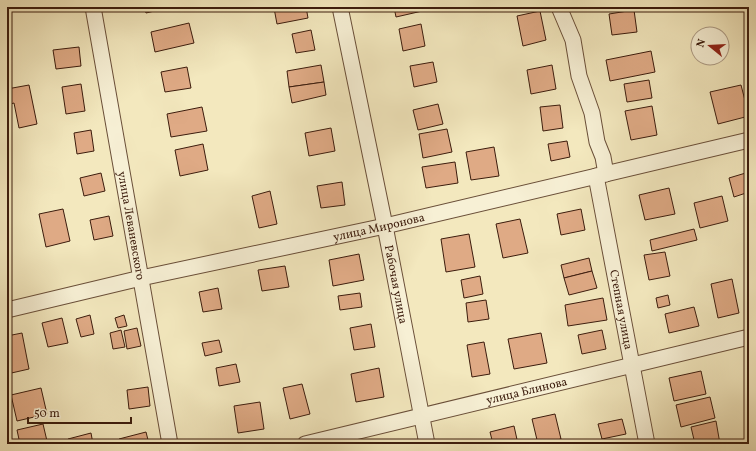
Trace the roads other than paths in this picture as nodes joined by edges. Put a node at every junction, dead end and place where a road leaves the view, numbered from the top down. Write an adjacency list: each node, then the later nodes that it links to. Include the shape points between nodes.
1 (93, 7): 7 (street, улица Леваневского)
2 (340, 7): 6 (street, Рабочая улица)
3 (559, 7): 5 (street, Степная улица, via 572,40 579,76 592,113 602,157)
4 (749, 140): 5 (street, улица Миронова)
5 (601, 175): 6 (street, улица Миронова); 10 (street, Степная улица)
6 (385, 226): 7 (street, улица Миронова); 11 (street, Рабочая улица)
7 (141, 278): 8 (street, улица Миронова); 12 (street, улица Леваневского)
8 (7, 310)
9 (749, 337): 10 (street, улица Блинова)
10 (631, 366): 11 (street, улица Блинова); 15 (street, Степная улица)
11 (421, 417): 13 (street, улица Блинова); 14 (street, Рабочая улица)
12 (170, 444)
13 (305, 444)
14 (427, 444)
15 (647, 444)

